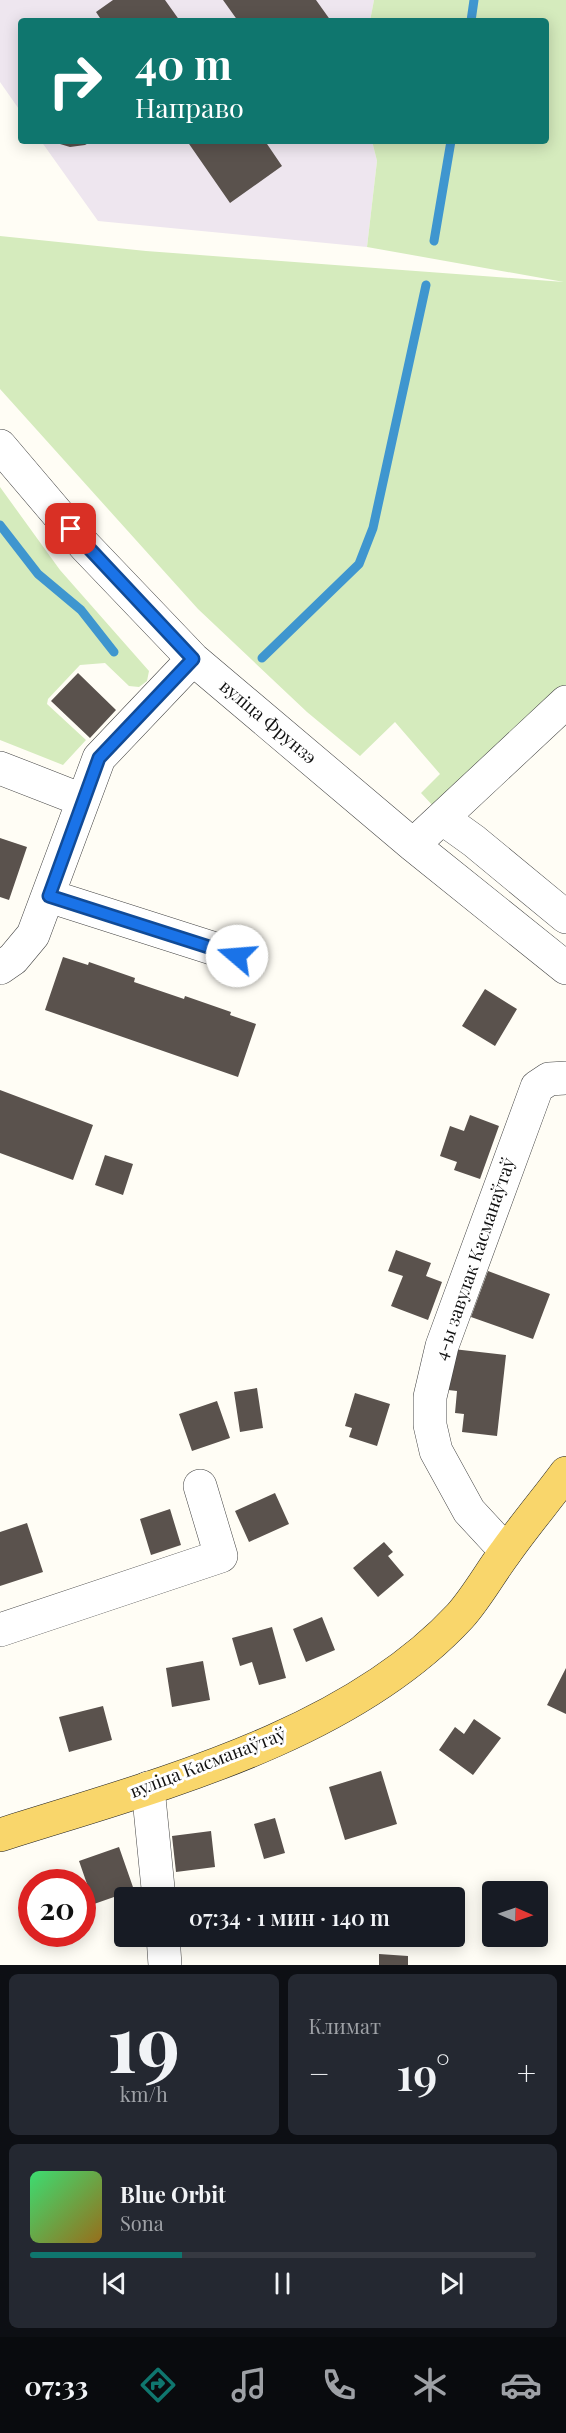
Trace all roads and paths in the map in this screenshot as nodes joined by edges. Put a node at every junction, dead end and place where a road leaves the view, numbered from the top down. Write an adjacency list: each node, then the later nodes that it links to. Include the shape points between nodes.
1 (0, 446): 2 (street, вуліца Фрунзэ, via 85,546)
2 (193, 659): 5 (street, via 99,758); 7 (street, вуліца Фрунзэ)
3 (566, 702): 6 (street)
4 (0, 768): 5 (street)
5 (82, 800): 8 (street)
6 (442, 818): 7 (street); 9 (street)
7 (413, 845): 12 (street, вуліца Фрунзэ)
8 (49, 896): 10 (street); 11 (street, via 33,934 13,959)
9 (566, 917)
10 (237, 956)
11 (0, 968)
12 (566, 968)
13 (566, 1078): 16 (street, 4-ы завулак Касманаўтаў, via 549,1079 537,1087 442,1346 430,1397 430,1425 436,1451 470,1511)
14 (566, 1473): 16 (main road, вуліца Касманаўтаў)
15 (200, 1486): 17 (street, via 221,1556)
16 (506, 1551): 18 (main road, вуліца Касманаўтаў, via 460,1615 408,1665 346,1705 273,1742)
17 (0, 1630)
18 (148, 1788): 19 (main road, вуліца Касманаўтаў); 20 (street)
19 (0, 1835)
20 (158, 1887)
21 (164, 1947): 22 (street)
22 (165, 1965)

